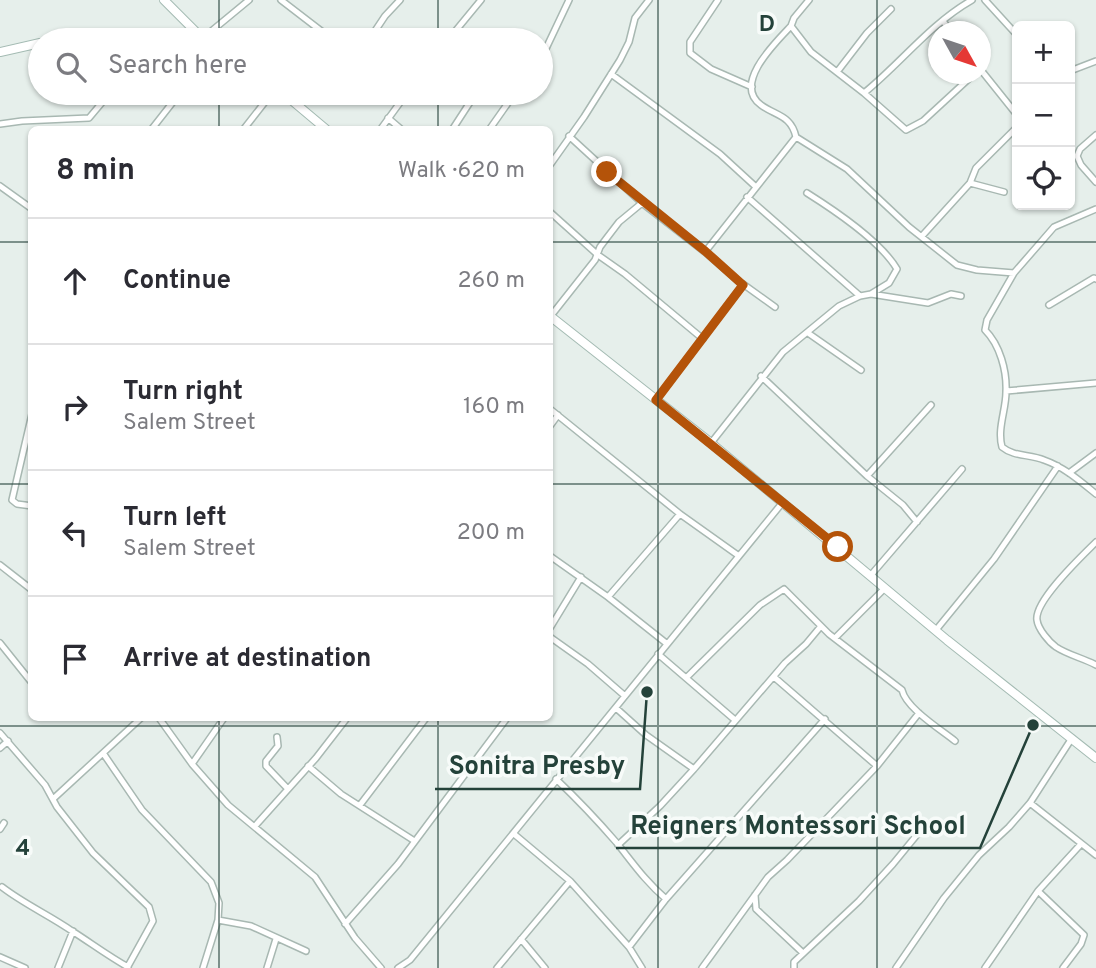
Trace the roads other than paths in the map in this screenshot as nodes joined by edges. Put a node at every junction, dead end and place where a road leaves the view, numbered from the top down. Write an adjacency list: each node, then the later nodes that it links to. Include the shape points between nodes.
1 (164, 0): 17 (street)
2 (249, 0): 18 (street)
3 (281, 0): 19 (street)
4 (387, 0): 13 (street)
5 (400, 0): 13 (street)
6 (481, 0): 21 (street)
7 (569, 0): 23 (street)
8 (718, 0): 33 (street, via 690,42 690,53 711,69)
9 (809, 0): 16 (street)
10 (972, 0): 15 (street)
11 (985, 0): 22 (street)
12 (644, 2): 30 (street)
13 (394, 6): 20 (street)
14 (891, 9): 29 (street)
15 (943, 21)
16 (791, 26): 29 (street, via 811,52); 33 (street, via 754,70)
17 (192, 28)
18 (216, 28)
19 (317, 28)
20 (378, 28)
21 (459, 28)
22 (1012, 30)
23 (553, 34)
24 (928, 34): 34 (street)
25 (28, 46): 26 (street)
26 (0, 52)
27 (1096, 61): 28 (street)
28 (1075, 69)
29 (837, 72): 34 (street)
30 (611, 74): 55 (street); 61 (street, via 720,154)
31 (991, 82): 42 (street)
32 (963, 84): 34 (street, via 923,121 906,130)
33 (752, 87): 56 (street, via 761,105 784,116)
34 (864, 93)
35 (100, 105): 45 (street, via 89,118)
36 (171, 105): 46 (street)
37 (263, 105): 47 (street)
38 (297, 105): 48 (street)
39 (397, 105): 44 (street)
40 (468, 105): 51 (street)
41 (506, 105): 52 (street)
42 (1010, 105): 43 (street)
43 (1012, 108)
44 (388, 118): 49 (street); 50 (street)
45 (0, 124)
46 (154, 126)
47 (246, 126)
48 (322, 126)
49 (383, 126)
50 (397, 126)
51 (455, 126)
52 (492, 126)
53 (1012, 132): 59 (street, via 976,168)
54 (1096, 135): 58 (street, via 1077,156)
55 (569, 136): 57 (street); 65 (street)
56 (796, 136): 61 (street); 69 (street, via 847,169)
57 (553, 160)
58 (1096, 182)
59 (970, 183): 62 (street); 69 (street)
60 (0, 186): 66 (street)
61 (756, 187): 64 (street)
62 (1004, 192)
63 (807, 193): 75 (street, via 843,217 895,265 895,276)
64 (747, 197): 70 (street); 76 (street)
65 (642, 203): 70 (street); 71 (street, via 619,222)
66 (28, 206)
67 (1096, 209): 72 (street, via 1054,227)
68 (553, 215): 71 (street)
69 (922, 236): 72 (street, via 957,265)
70 (705, 251): 74 (street)
71 (598, 255): 80 (street); 83 (street)
72 (1014, 273): 87 (street, via 985,330 1000,356)
73 (1096, 279): 78 (street)
74 (740, 282): 79 (street); 83 (street, via 742,289)
75 (871, 294): 76 (street); 77 (street, via 928,303)
76 (860, 296): 82 (street, via 822,318)
77 (961, 296)
78 (1049, 304)
79 (775, 307)
80 (553, 312)
81 (553, 318): 88 (street)
82 (808, 333): 84 (street); 85 (street)
83 (704, 339): 88 (street)
84 (861, 370)
85 (761, 376): 94 (street); 99 (street)
86 (1096, 383): 87 (street)
87 (1006, 391): 96 (street, via 1002,447)
88 (656, 400): 94 (street)
89 (931, 405): 99 (street)
90 (553, 411): 91 (street)
91 (558, 415): 92 (street); 103 (street)
92 (553, 422)
93 (28, 431): 102 (street, via 12,500)
94 (711, 443): 101 (street)
95 (1096, 453): 98 (street)
96 (1058, 466): 98 (street); 116 (street, via 994,559)
97 (962, 469): 104 (street)
98 (1069, 473): 100 (street)
99 (867, 476): 104 (street)
100 (1096, 494)
101 (783, 502): 106 (street); 109 (street)
102 (28, 505)
103 (681, 514): 106 (street); 113 (street)
104 (917, 522): 109 (street)
105 (1096, 542): 122 (street, via 1054,586 1037,621 1056,647)
106 (739, 556): 119 (street)
107 (553, 558): 110 (street)
108 (0, 565): 111 (street)
109 (871, 575): 112 (street)
110 (581, 577): 113 (street); 114 (street)
111 (28, 587)
112 (886, 588): 116 (street); 117 (street)
113 (608, 597): 119 (street)
114 (553, 623)
115 (821, 626): 117 (street); 123 (street); 125 (street, via 788,592 779,590 737,625)
116 (936, 630): 139 (street)
117 (835, 638): 128 (street, via 902,690)
118 (553, 639): 126 (street)
119 (666, 642): 121 (street)
120 (0, 643): 124 (street)
121 (658, 654): 125 (street); 126 (street)
122 (1095, 663)
123 (774, 677): 129 (street); 130 (street)
124 (28, 678)
125 (687, 678): 130 (street)
126 (625, 696): 127 (street)
127 (616, 708): 148 (street); 149 (street)
128 (919, 713): 141 (street); 147 (street)
129 (825, 719): 147 (street); 167 (street)
130 (735, 720): 148 (street)
131 (138, 721): 143 (street)
132 (161, 721): 145 (street)
133 (222, 721): 145 (street)
134 (345, 721): 146 (street)
135 (424, 721): 153 (street)
136 (505, 721): 159 (street)
137 (0, 733): 140 (street)
138 (278, 737): 150 (street, via 266,766)
139 (1072, 738): 144 (street); 152 (street)
140 (8, 741): 142 (street); 151 (street)
141 (955, 741)
142 (0, 748)
143 (103, 753): 151 (street); 170 (street, via 142,810 211,882 219,903)
144 (1096, 758)
145 (192, 764): 156 (street, via 228,805)
146 (308, 766): 150 (street); 153 (street)
147 (877, 766): 166 (street)
148 (694, 769): 161 (street)
149 (556, 779): 158 (street); 161 (street)
150 (287, 788): 156 (street)
151 (53, 799): 181 (street, via 93,853 149,907 150,928)
152 (1030, 803): 160 (street); 191 (street, via 944,898)
153 (360, 805): 159 (street)
154 (5, 823): 157 (street)
155 (925, 825): 177 (street, via 859,901)
156 (255, 826): 171 (street, via 314,877)
157 (0, 830)
158 (514, 834): 163 (street); 185 (street, via 410,960)
159 (413, 840): 171 (street, via 398,864)
160 (1081, 844): 162 (street); 165 (street)
161 (618, 845): 167 (street, via 637,872)
162 (1096, 855)
163 (570, 881): 174 (street); 175 (street)
164 (2, 887): 172 (street)
165 (1038, 891): 192 (street); 193 (street, via 1084,934)
166 (755, 895): 168 (street); 169 (street)
167 (666, 899): 175 (street)
168 (756, 909): 169 (street); 177 (street)
169 (743, 911): 189 (street)
170 (218, 920): 173 (street, via 251,926); 182 (street)
171 (345, 923): 184 (street)
172 (73, 931): 180 (street); 181 (street)
173 (276, 939): 176 (street); 183 (street)
174 (521, 939): 186 (street); 187 (street)
175 (629, 947): 188 (street)
176 (306, 951)
177 (803, 953): 190 (street)
178 (0, 957): 179 (street)
179 (25, 968)
180 (58, 968)
181 (127, 968)
182 (203, 968)
183 (267, 968)
184 (382, 968)
185 (398, 968)
186 (497, 968)
187 (545, 968)
188 (642, 968)
189 (702, 968)
190 (794, 968)
191 (896, 968)
192 (985, 968)
193 (1063, 968)

